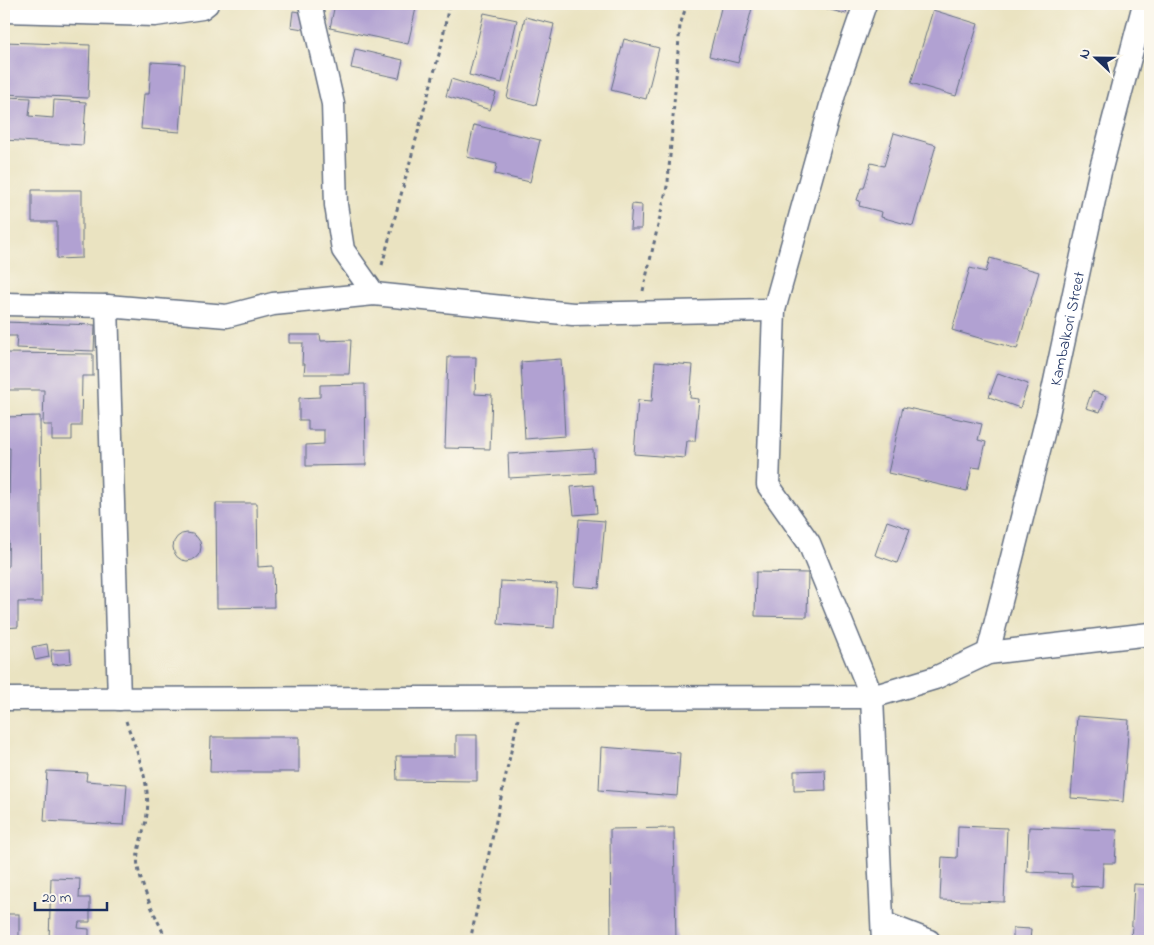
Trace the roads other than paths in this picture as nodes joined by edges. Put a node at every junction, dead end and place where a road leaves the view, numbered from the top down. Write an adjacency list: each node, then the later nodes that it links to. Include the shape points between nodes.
1 (310, 4): 6 (street, via 333,104 336,205 343,250)
2 (865, 4): 9 (street, via 835,91)
3 (1144, 4): 11 (street, Kambalkori Street, via 1100,172 1048,414)
4 (202, 5): 5 (street, via 155,15)
5 (4, 11)
6 (374, 294): 8 (street, via 274,304 227,316); 9 (street, via 573,314)
7 (4, 304): 8 (street)
8 (108, 306): 14 (street)
9 (774, 310): 12 (street, via 768,485 809,543)
10 (1150, 634): 11 (street)
11 (988, 653): 12 (street, via 935,678)
12 (872, 697): 14 (street); 15 (street)
13 (4, 699): 14 (street)
14 (119, 699)
15 (883, 932): 16 (street)
16 (929, 941)

